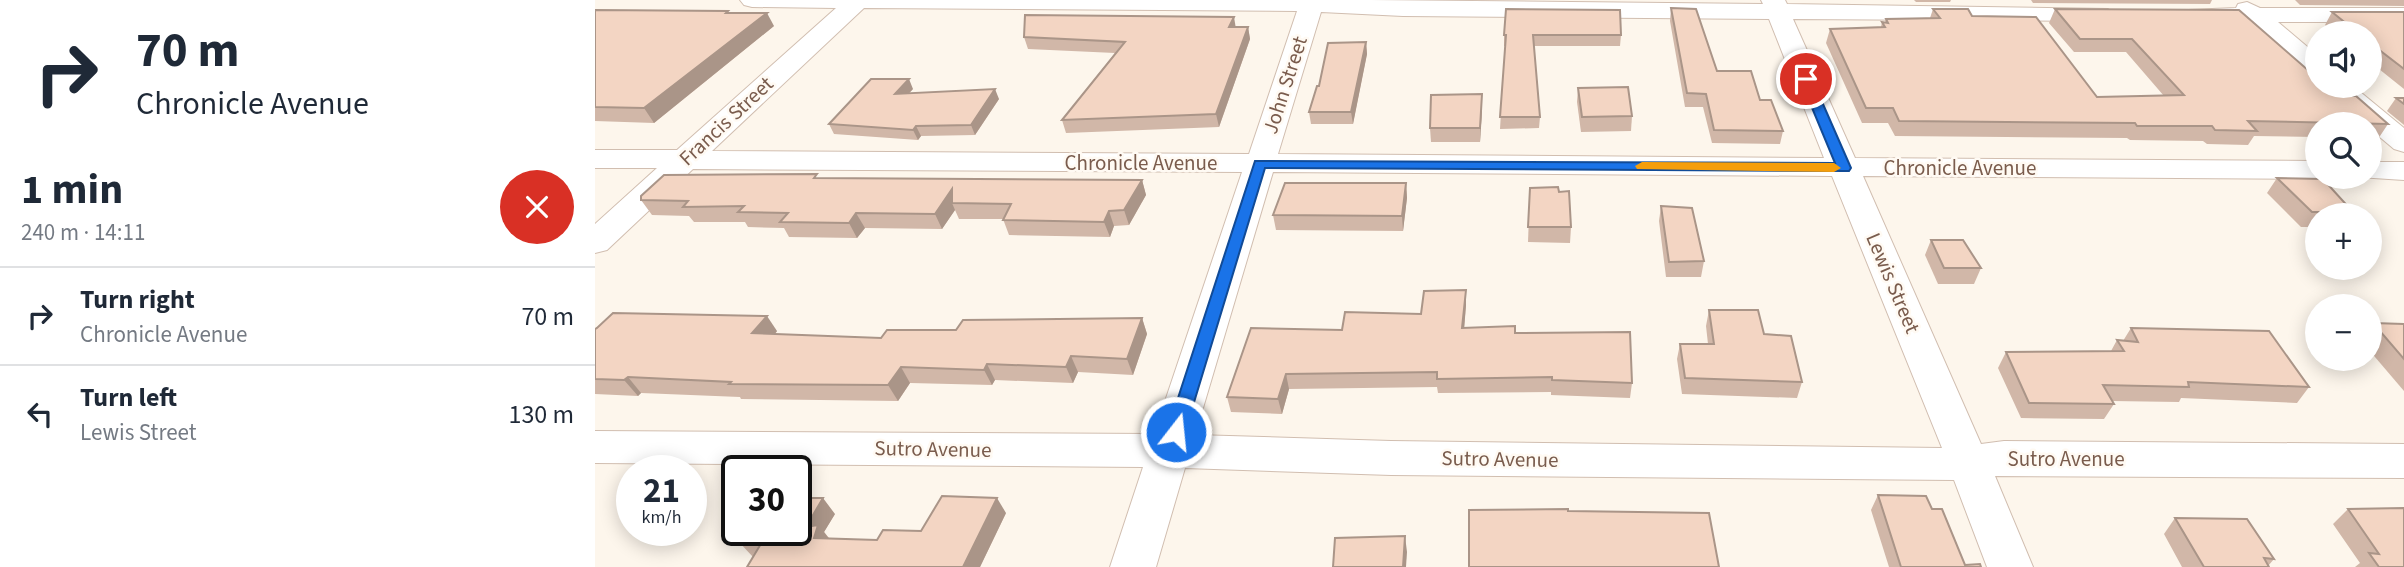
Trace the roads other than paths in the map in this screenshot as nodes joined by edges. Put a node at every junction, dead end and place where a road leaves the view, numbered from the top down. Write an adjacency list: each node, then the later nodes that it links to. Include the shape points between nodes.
1 (752, 0): 2 (street)
2 (858, 1): 3 (street); 13 (street, Francis Street)
3 (1311, 4): 4 (street, via 1403,9); 14 (street, John Street)
4 (1776, 6): 6 (street); 15 (street, Lewis Street)
5 (2245, 7): 7 (street); 8 (street); 9 (street)
6 (2121, 15)
7 (2176, 15)
8 (2404, 15)
9 (2305, 59)
10 (2351, 98): 11 (street)
11 (2404, 143)
12 (595, 159): 13 (street, Chronicle Avenue)
13 (684, 160): 14 (street, Chronicle Avenue); 19 (street, Francis Street)
14 (1260, 164): 15 (street, Chronicle Avenue); 21 (street, John Street)
15 (1844, 168): 16 (street, Chronicle Avenue); 23 (street, Lewis Street)
16 (2305, 170)
17 (2382, 171): 18 (street)
18 (2404, 171)
19 (595, 242)
20 (595, 447): 21 (street, Sutro Avenue)
21 (1171, 451): 23 (street, Sutro Avenue, via 1391,458); 24 (street, John Street)
22 (2404, 461): 23 (street, Sutro Avenue, via 2004,458)
23 (1969, 462): 25 (street, Lewis Street)
24 (1133, 567)
25 (2010, 567)

